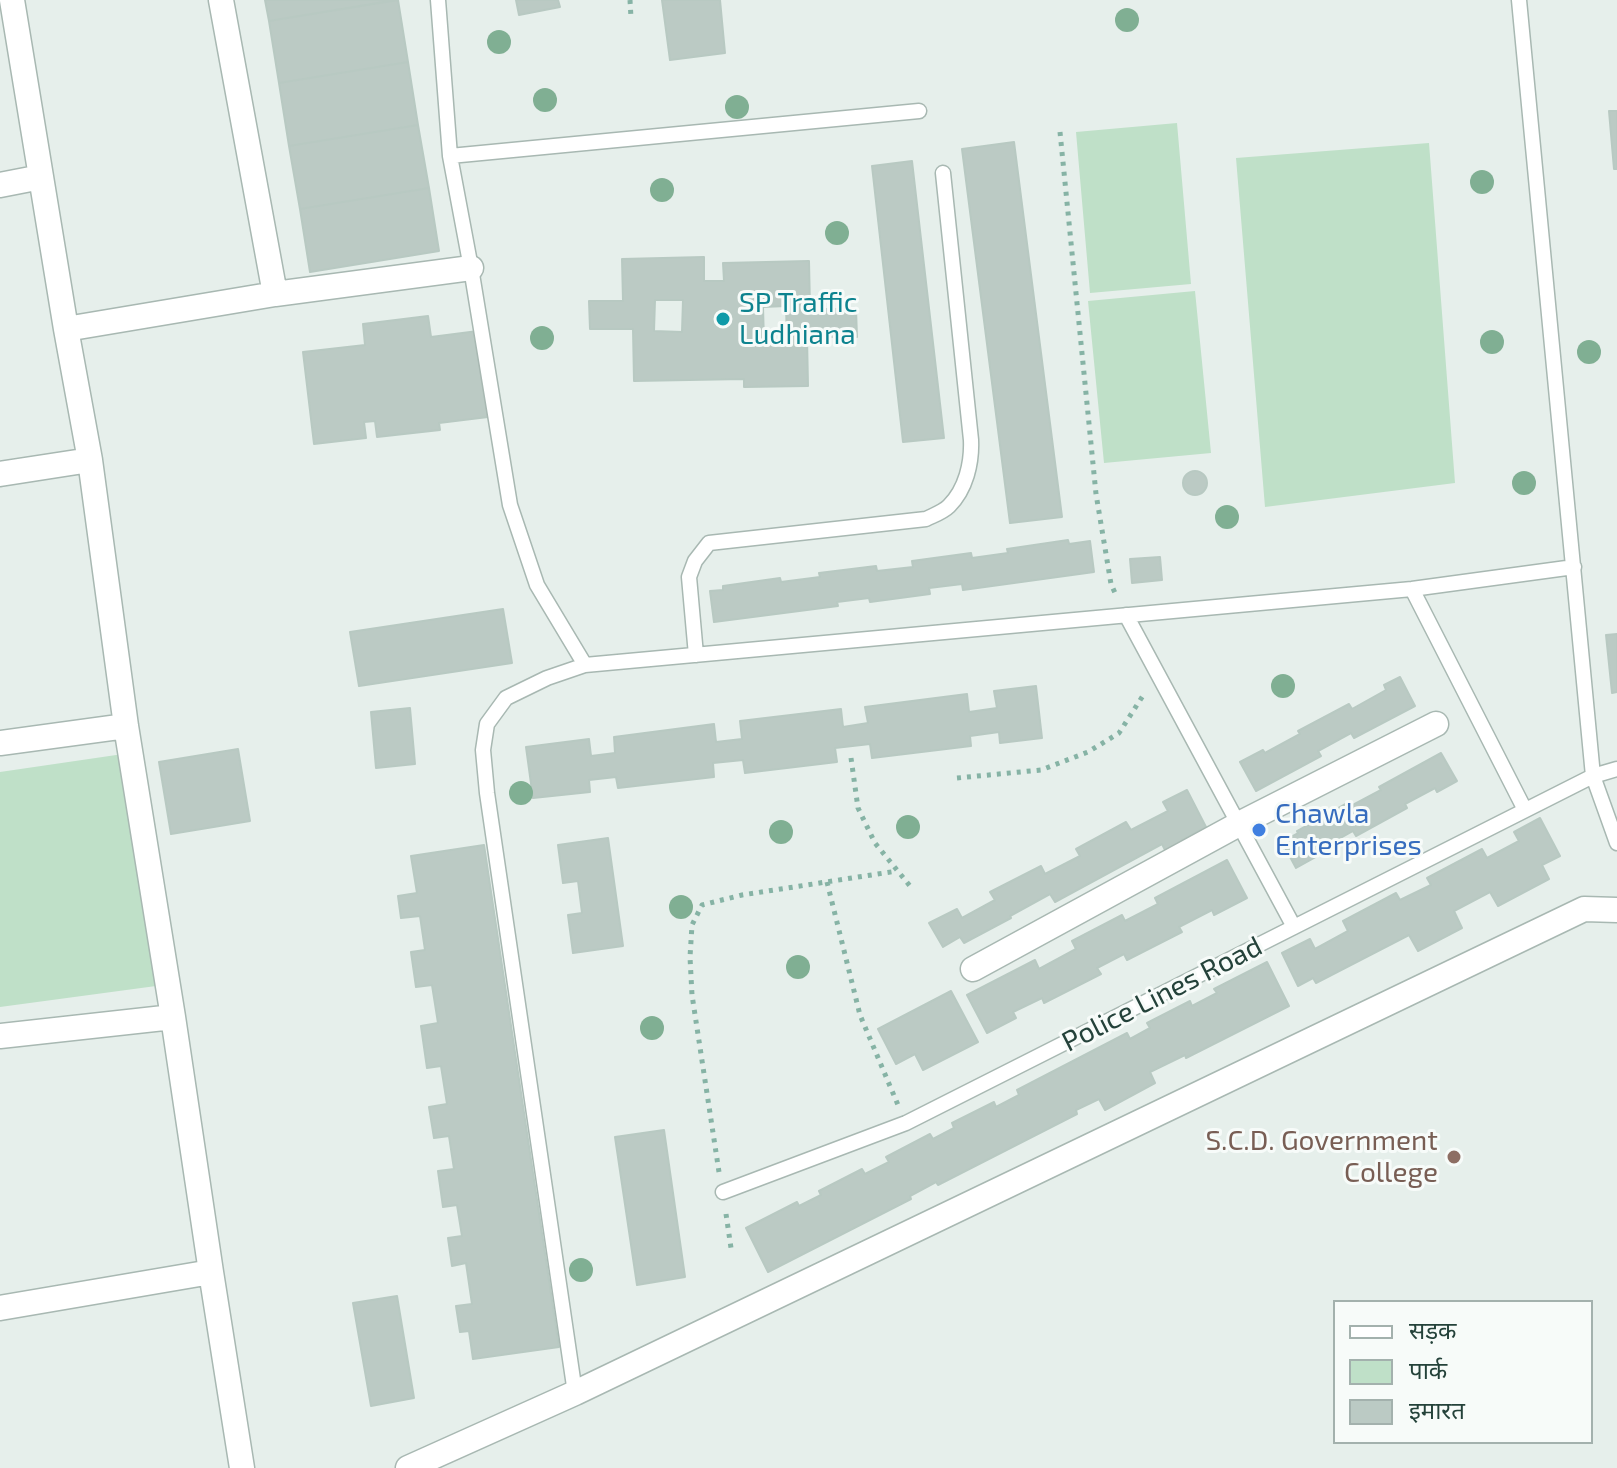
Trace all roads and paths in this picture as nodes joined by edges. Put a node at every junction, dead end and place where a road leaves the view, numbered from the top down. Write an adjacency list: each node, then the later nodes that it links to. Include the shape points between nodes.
1 (12, 0): 11 (street)
2 (221, 0): 14 (street)
3 (438, 0): 9 (lane)
4 (630, 0): 6 (path)
5 (1519, 0): 18 (lane)
6 (631, 18)
7 (919, 111): 9 (lane)
8 (1060, 132): 20 (path, via 1096,494 1111,584)
9 (450, 156): 13 (lane)
10 (943, 173): 21 (lane, via 971,440 970,463 959,494 926,519 709,543 689,577)
11 (41, 177): 12 (street); 15 (street)
12 (0, 185)
13 (471, 268): 14 (street); 22 (lane, via 510,505 537,585)
14 (275, 294): 15 (street)
15 (66, 329): 16 (street)
16 (90, 460): 17 (street); 25 (street)
17 (0, 474)
18 (1574, 567): 19 (lane); 29 (lane)
19 (1412, 589): 20 (lane); 31 (lane)
20 (1126, 615): 21 (lane); 23 (lane)
21 (696, 655): 22 (lane)
22 (585, 665): 47 (lane, via 506,698 487,724 483,750)
23 (1157, 673): 30 (path, via 1119,733 1088,752 1041,770); 32 (lane)
24 (1436, 724): 32 (street)
25 (126, 726): 26 (street); 40 (street)
26 (0, 743)
27 (851, 758): 34 (path, via 858,808)
28 (1617, 769): 29 (lane, Police Lines Road)
29 (1593, 776): 31 (lane, Police Lines Road); 33 (lane)
30 (957, 778)
31 (1525, 810): 38 (lane, Police Lines Road)
32 (1239, 824): 38 (lane); 39 (street)
33 (1617, 843)
34 (897, 871): 35 (path); 36 (path)
35 (827, 882): 42 (path, via 860,1015); 43 (path, via 702,905 692,925 692,995)
36 (910, 886)
37 (1617, 910): 47 (street, via 1584,909)
38 (1294, 927): 42 (lane, Police Lines Road)
39 (973, 969)
40 (173, 1017): 41 (street); 45 (street)
41 (0, 1036)
42 (906, 1123): 43 (lane, Police Lines Road)
43 (723, 1192): 44 (path)
44 (731, 1248)
45 (211, 1272): 46 (street); 48 (street)
46 (0, 1308)
47 (575, 1393): 49 (street)
48 (242, 1468)
49 (408, 1468)

